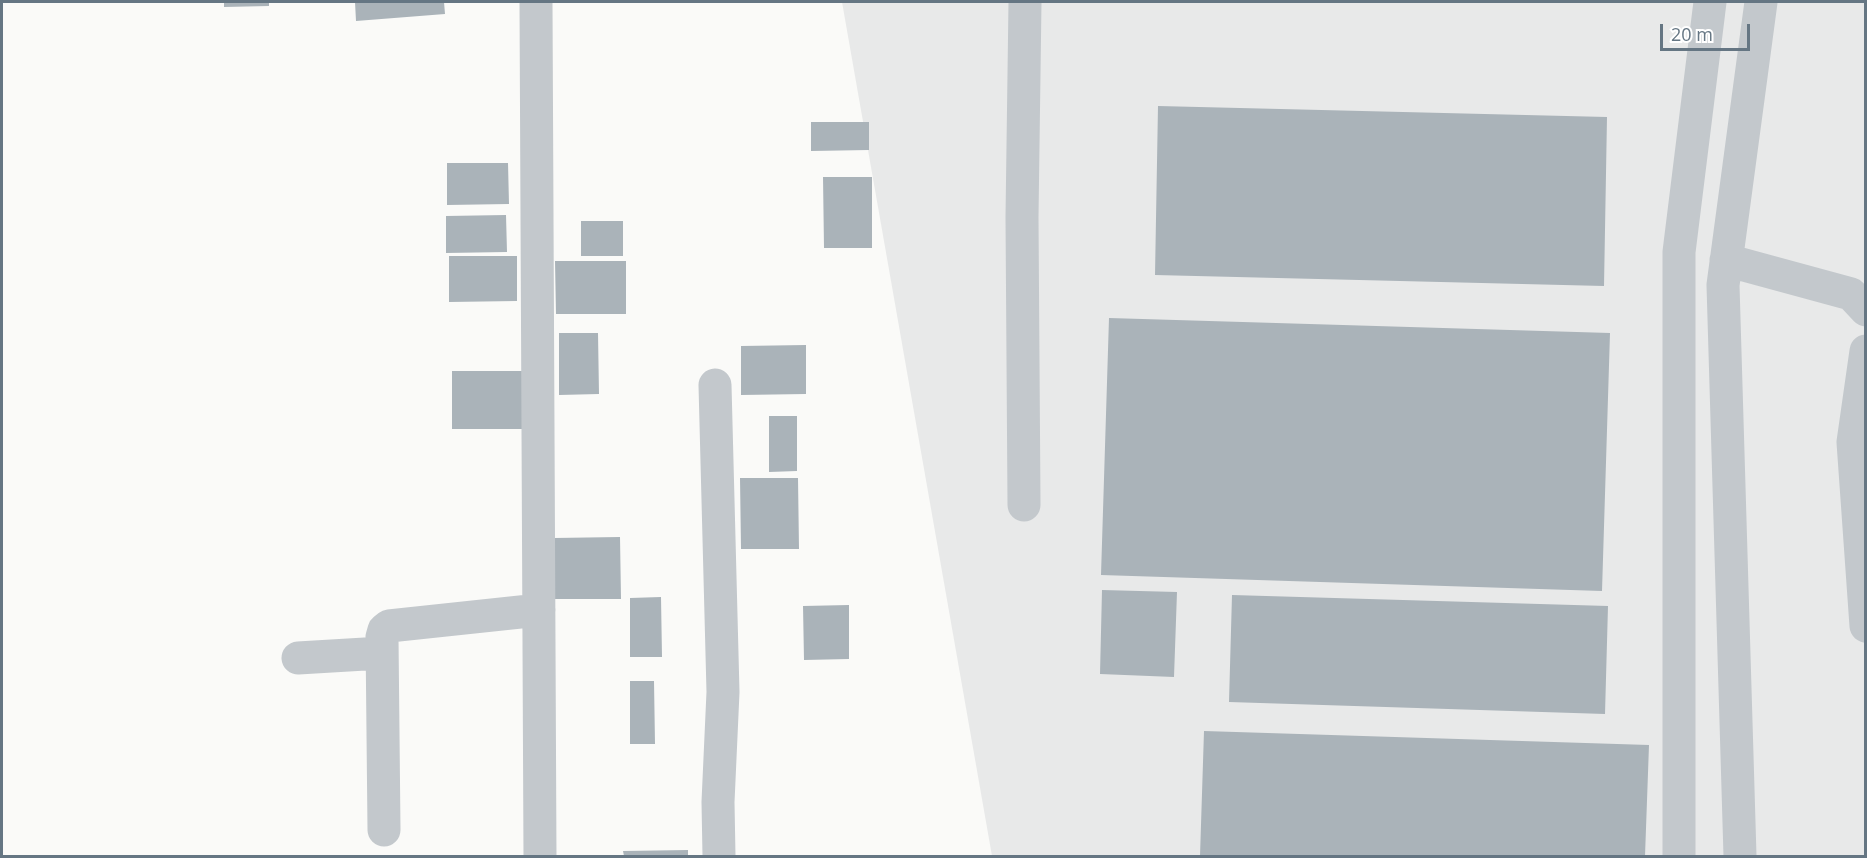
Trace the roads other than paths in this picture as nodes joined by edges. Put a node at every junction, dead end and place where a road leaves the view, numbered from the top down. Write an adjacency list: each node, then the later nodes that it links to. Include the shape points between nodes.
1 (536, 2): 10 (street)
2 (1025, 2): 9 (street)
3 (1710, 2): 17 (street, via 1679,252)
4 (1761, 2): 5 (street)
5 (1726, 260): 6 (street, via 1851,294); 18 (street, via 1723,285)
6 (1866, 310)
7 (1866, 351): 11 (street, via 1853,442)
8 (715, 385): 16 (street, via 723,692)
9 (1024, 505)
10 (539, 610): 12 (street, via 389,626 382,637); 15 (street)
11 (1866, 626)
12 (382, 652): 13 (street); 14 (street)
13 (298, 658)
14 (384, 830)
15 (540, 856)
16 (719, 856)
17 (1679, 856)
18 (1740, 856)

